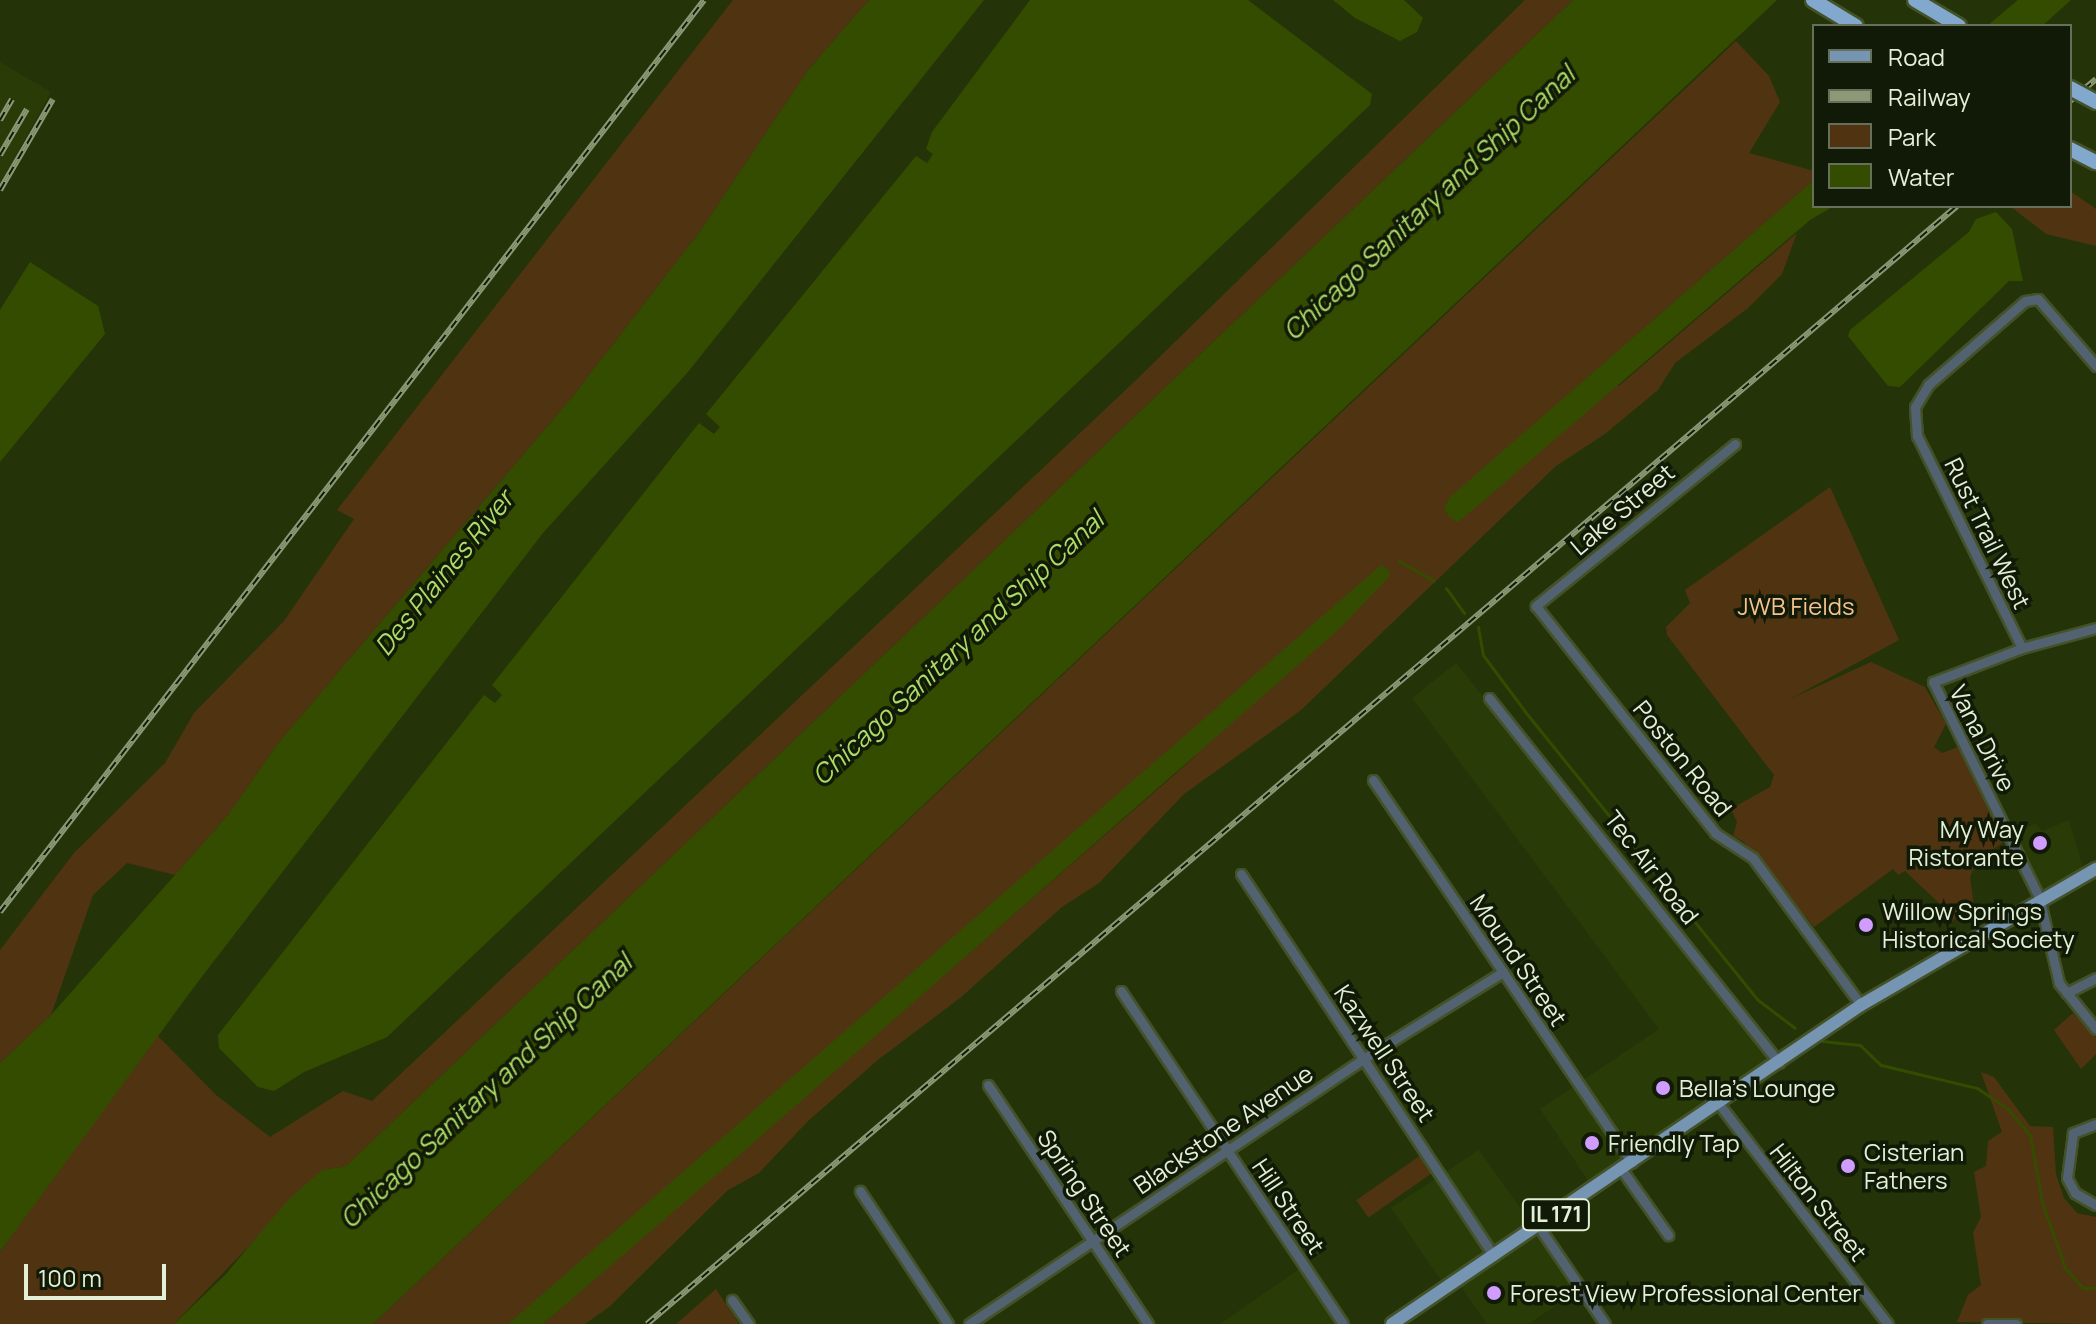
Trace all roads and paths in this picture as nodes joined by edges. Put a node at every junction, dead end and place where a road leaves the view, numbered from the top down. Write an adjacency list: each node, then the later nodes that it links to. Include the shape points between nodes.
1 (1813, 0): 3 (highway)
2 (1915, 0): 4 (highway)
3 (1853, 24)
4 (1956, 24)
5 (2072, 89): 6 (highway, bridge)
6 (2096, 102)
7 (2096, 366): 11 (street, Rust Trail West, via 2038,299 2025,301 1928,385 1915,407 1917,436)
8 (1735, 444): 9 (street, Lake Street)
9 (1536, 606): 21 (street, Poston Road, via 1715,833 1753,858)
10 (2096, 628): 11 (street)
11 (2022, 648): 16 (street, Vana Drive, via 1933,682)
12 (1489, 698): 24 (street, Tec Air Road)
13 (1373, 780): 17 (street, Mound Street)
14 (2096, 869): 16 (main road, IL 171)
15 (1241, 874): 23 (street, Kazwell Street)
16 (2039, 897): 20 (street, Vana Drive, via 2059,983); 21 (main road, IL 171)
17 (1503, 972): 23 (street, Blackstone Avenue); 29 (street, Mound Street)
18 (2096, 978): 20 (street)
19 (1121, 991): 28 (street, Hill Street)
20 (2067, 993): 22 (street, Vana Drive)
21 (1861, 1005): 24 (main road, IL 171)
22 (2096, 1029)
23 (1363, 1059): 28 (street, Blackstone Avenue); 35 (street, Kazwell Street)
24 (1779, 1063): 26 (main road, IL 171)
25 (988, 1085): 34 (street, Spring Street)
26 (1719, 1104): 29 (main road, IL 171); 44 (street, Hilton Street)
27 (2096, 1124): 31 (street, via 2073,1133 2067,1178 2075,1193)
28 (1228, 1151): 34 (street, Blackstone Avenue); 41 (street, Hill Street)
29 (1627, 1166): 32 (main road, IL 171); 33 (street, Mound Street)
30 (860, 1191): 38 (street)
31 (2096, 1205)
32 (1539, 1227): 35 (main road, IL 171); 43 (street)
33 (1668, 1235)
34 (1092, 1240): 39 (street, Blackstone Avenue); 40 (street, Spring Street)
35 (1494, 1256): 42 (main road, IL 171)
36 (732, 1300): 37 (street)
37 (749, 1324)
38 (948, 1324)
39 (969, 1324)
40 (1148, 1324)
41 (1343, 1324)
42 (1392, 1324)
43 (1605, 1324)
44 (1888, 1324)
45 (1987, 1324): 46 (street)
46 (2016, 1324)

